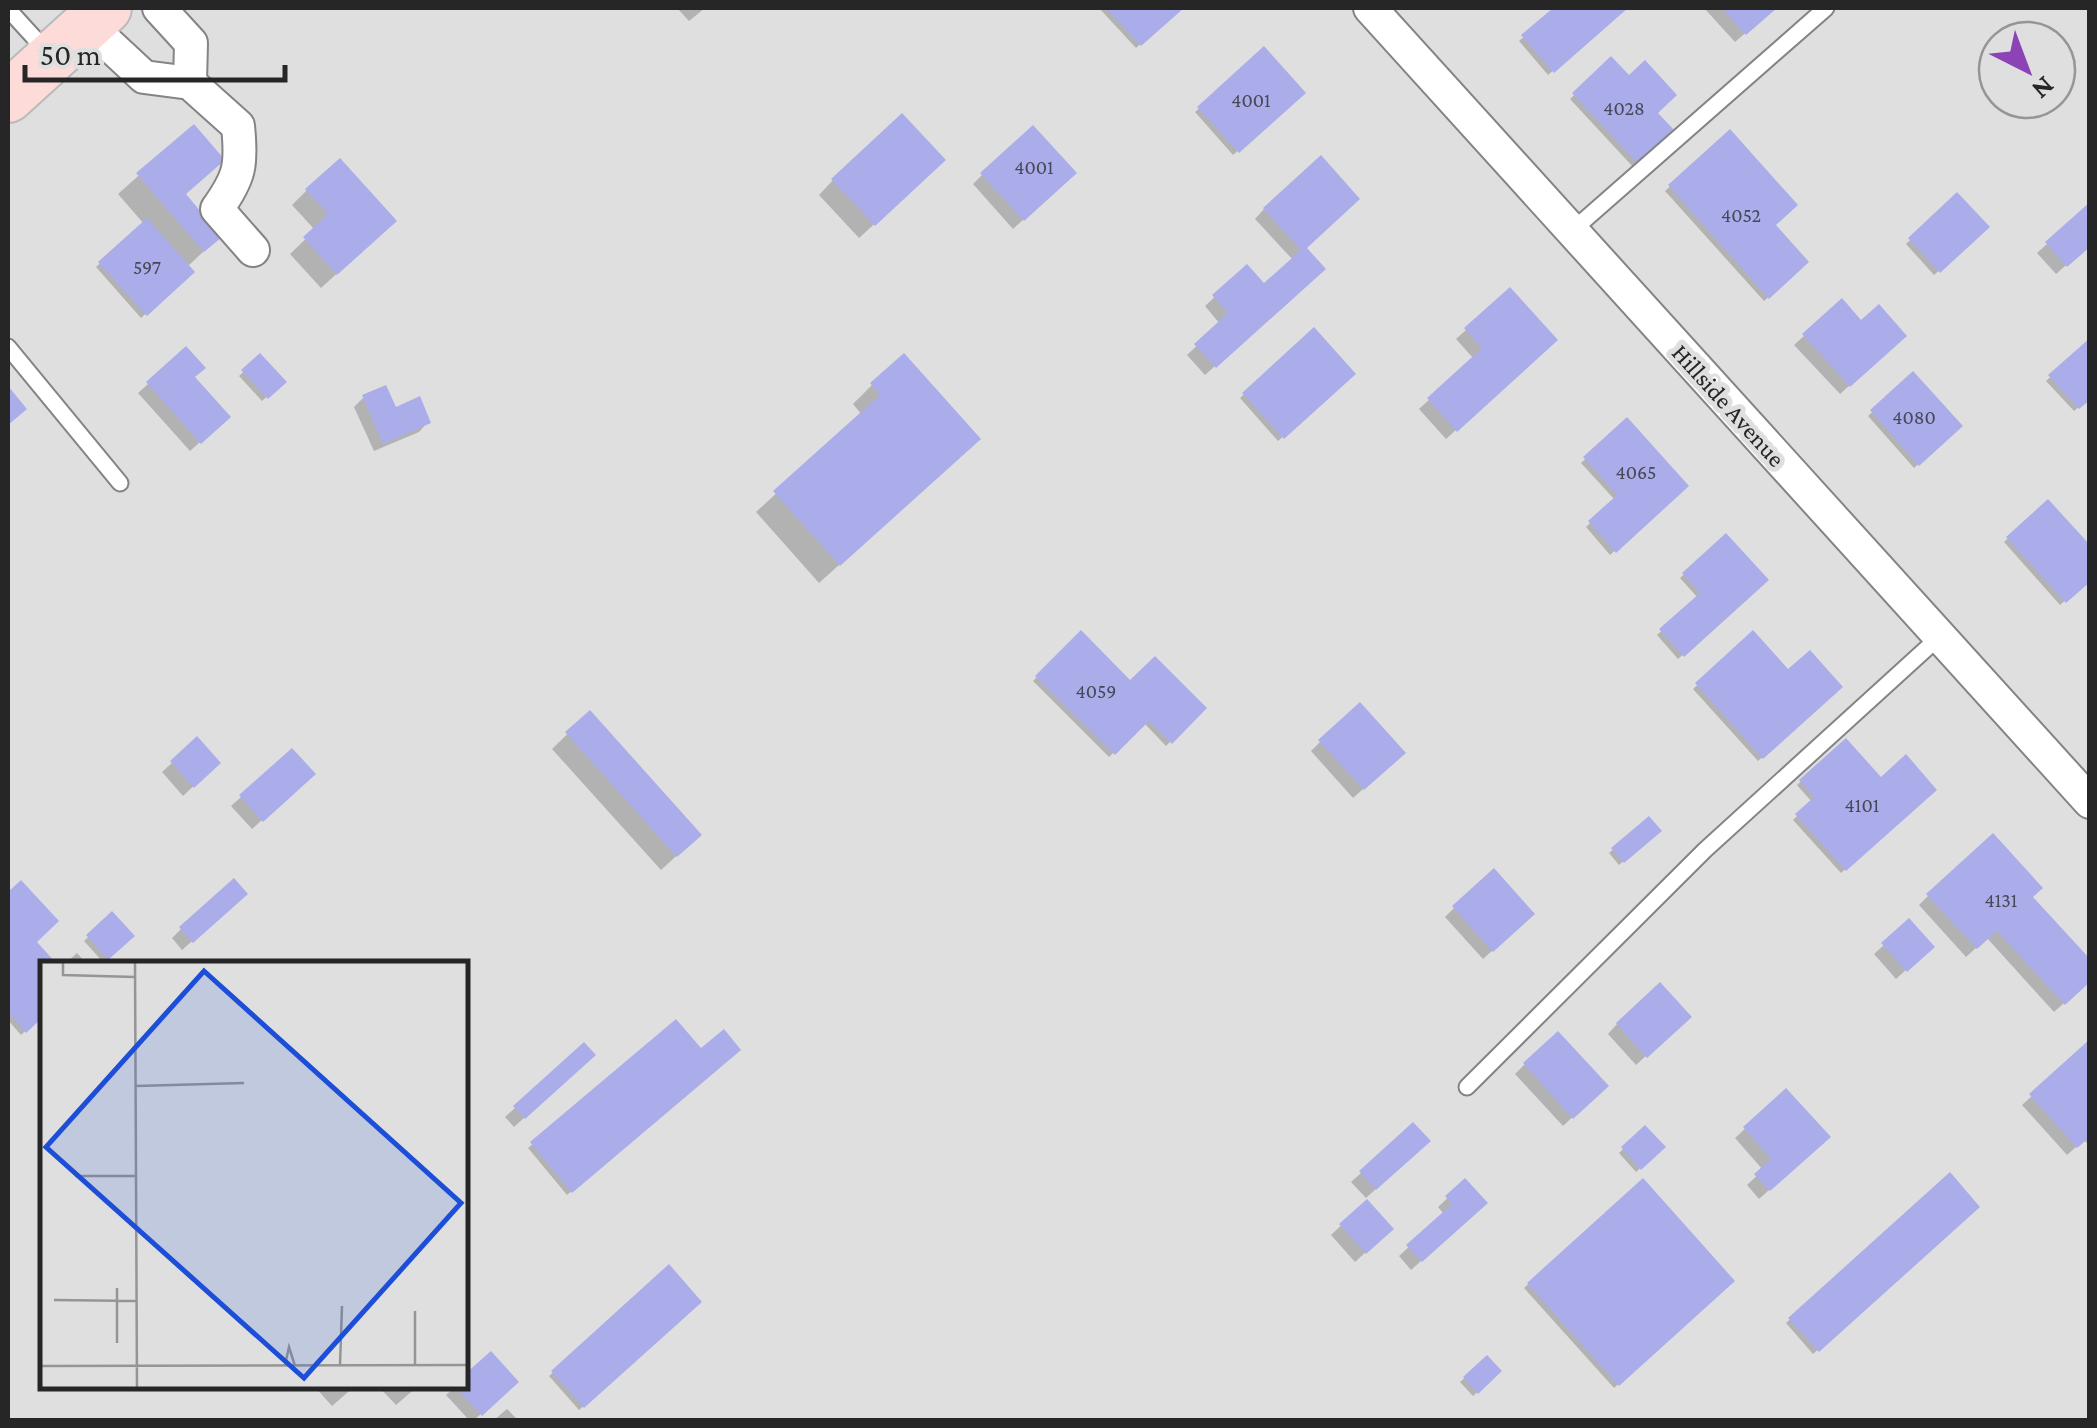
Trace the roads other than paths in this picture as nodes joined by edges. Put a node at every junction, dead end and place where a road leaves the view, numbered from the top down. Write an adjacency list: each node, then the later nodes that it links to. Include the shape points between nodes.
1 (159, 8): 7 (street, via 191,42)
2 (1370, 8): 9 (street, Hillside Avenue)
3 (1826, 8): 9 (lane)
4 (8, 9): 6 (lane)
5 (97, 16): 6 (main road); 7 (street, via 144,77)
6 (51, 57): 8 (main road)
7 (190, 83): 10 (street, via 238,126 241,158 233,187 217,209)
8 (8, 97)
9 (1573, 230): 13 (street, Hillside Avenue)
10 (252, 250)
11 (8, 347): 12 (lane)
12 (120, 483)
13 (1938, 638): 14 (street, Hillside Avenue); 15 (lane, via 1706,850)
14 (2090, 802)
15 (1467, 1087)

